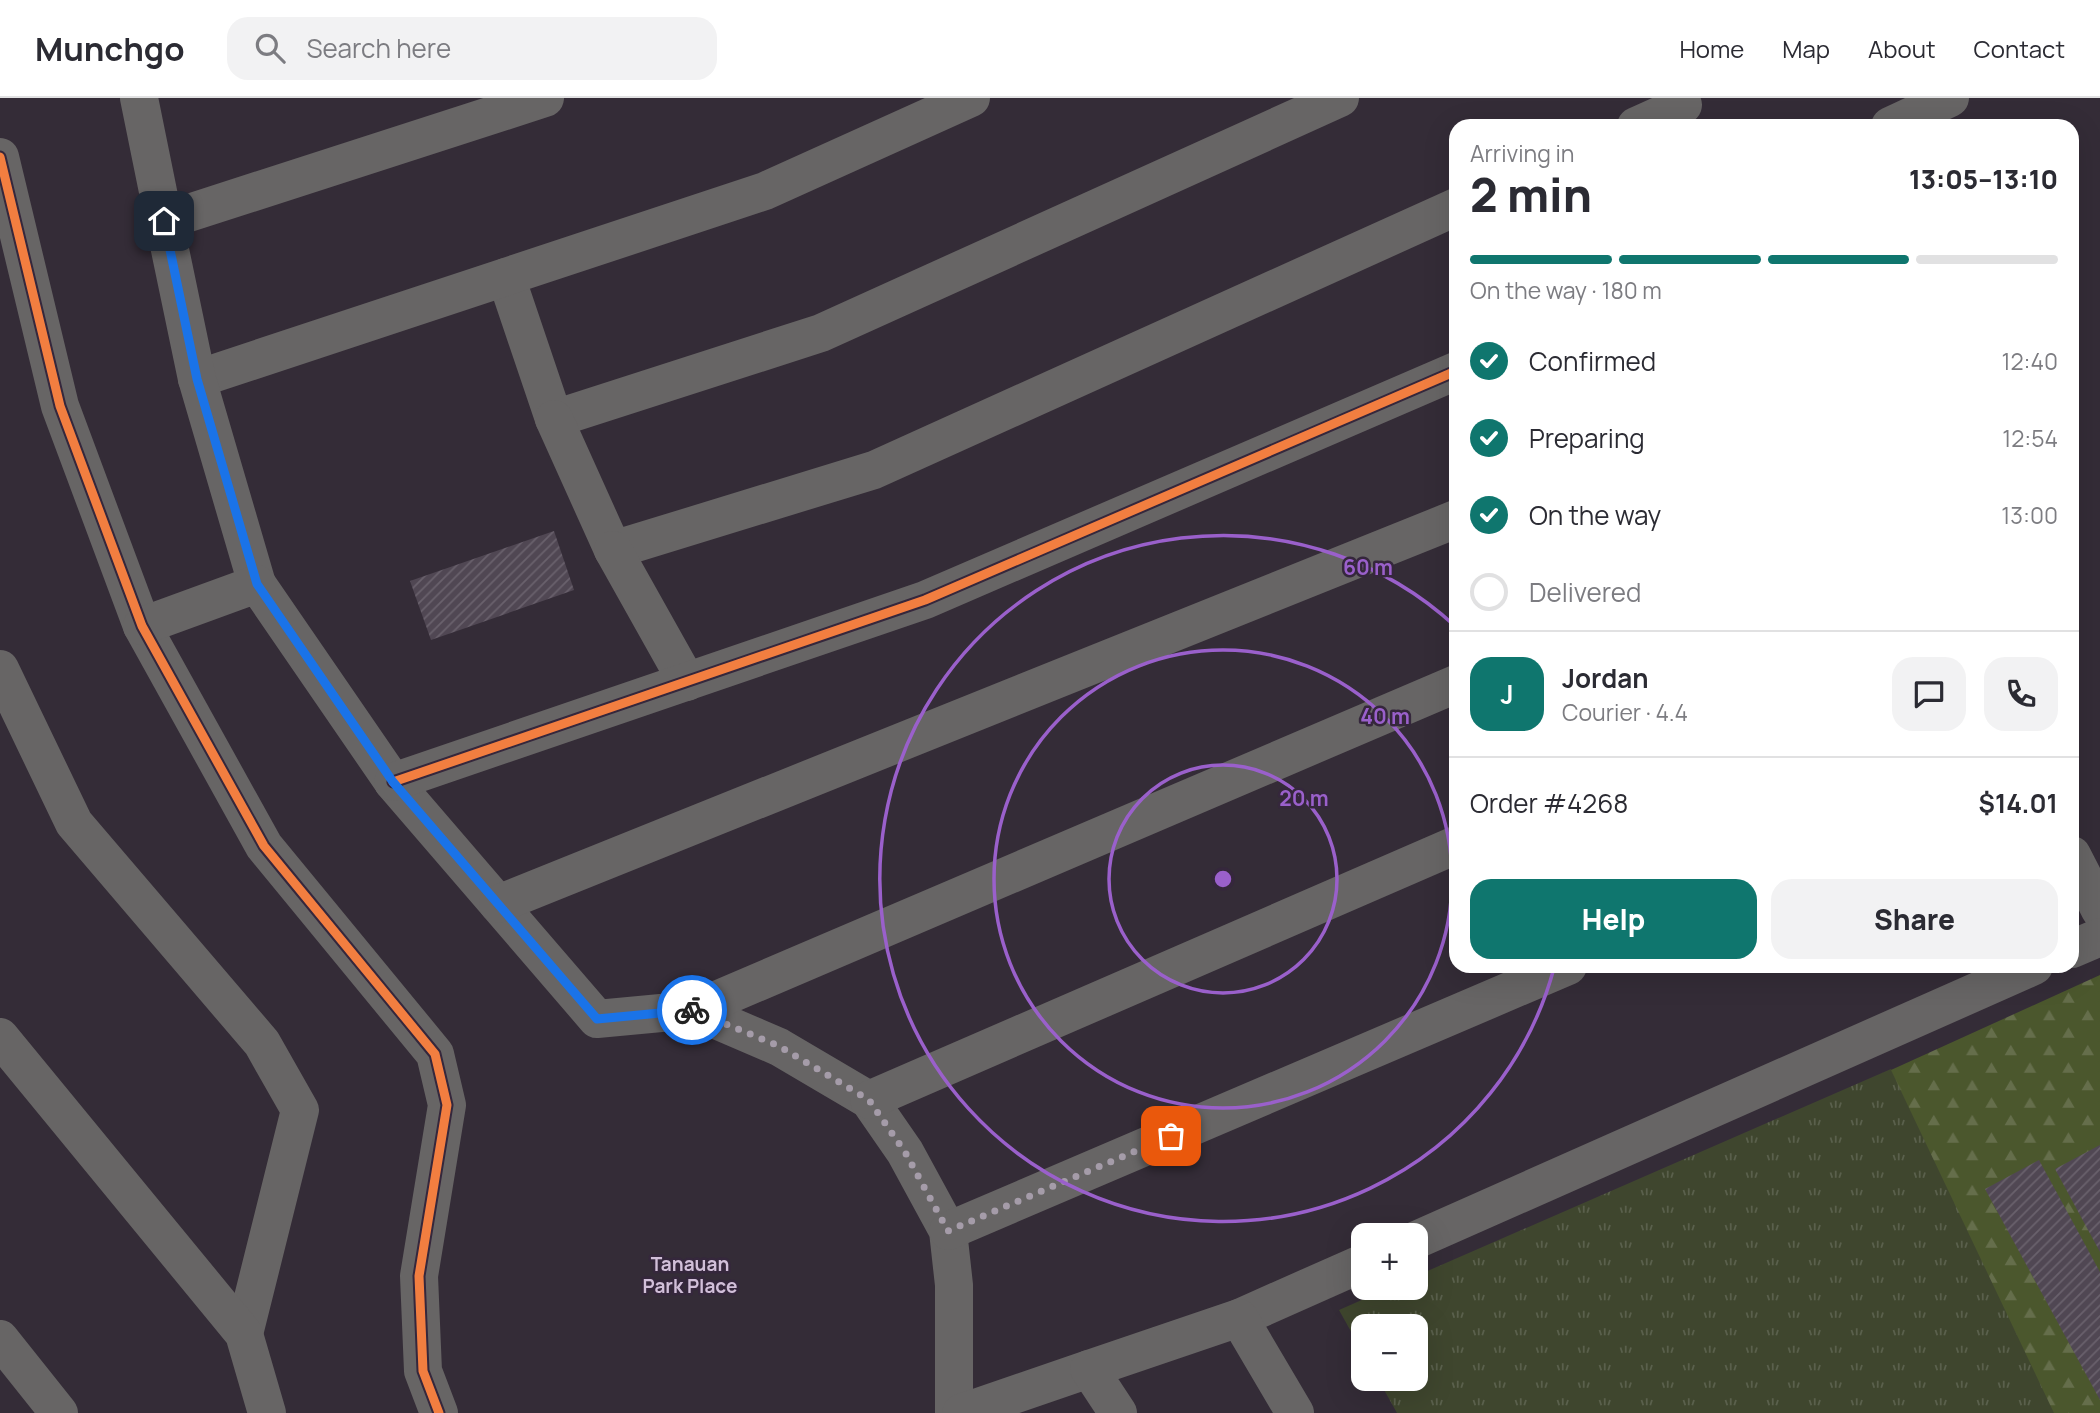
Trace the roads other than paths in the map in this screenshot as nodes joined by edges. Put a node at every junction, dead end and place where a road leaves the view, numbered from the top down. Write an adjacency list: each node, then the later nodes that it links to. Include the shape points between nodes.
1 (139, 98): 11 (street)
2 (545, 98): 11 (street)
3 (971, 98): 12 (street, via 765,191)
4 (1340, 98): 15 (street, via 821,333)
5 (1950, 98): 8 (street)
6 (1685, 110): 7 (street)
7 (1657, 119)
8 (1905, 119)
9 (0, 157): 19 (street, via 60,405)
10 (1449, 210): 17 (street, via 874,470)
11 (164, 221): 14 (street)
12 (506, 277): 14 (street); 15 (street)
13 (1449, 374): 21 (street, via 925,600)
14 (197, 379): 18 (street)
15 (554, 419): 17 (street)
16 (1449, 522): 26 (street)
17 (613, 550): 21 (street)
18 (257, 584): 19 (street); 23 (street)
19 (142, 626): 44 (street, via 264,846 435,1054 447,1105 419,1276 423,1371)
20 (0, 669): 39 (street, via 74,823 262,1042 300,1110)
21 (687, 682): 23 (street)
22 (1449, 687): 32 (street)
23 (393, 782): 26 (street)
24 (1449, 848): 34 (street)
25 (2079, 869): 27 (street)
26 (498, 904): 32 (street, via 597,1019)
27 (2100, 910)
28 (2100, 937): 29 (street)
29 (2079, 946)
30 (1552, 973): 35 (street)
31 (2018, 973): 36 (street)
32 (693, 1010): 34 (street, via 779,1046)
33 (0, 1037): 39 (street)
34 (869, 1100): 35 (street, via 905,1152)
35 (948, 1231): 45 (street, via 954,1285)
36 (1428, 1235)
37 (1351, 1268): 38 (street)
38 (1239, 1318): 41 (street); 48 (street)
39 (244, 1334): 43 (street)
40 (0, 1339): 42 (street)
41 (1089, 1369): 46 (street); 47 (street)
42 (59, 1413)
43 (267, 1413)
44 (439, 1413)
45 (954, 1413)
46 (961, 1413)
47 (1118, 1413)
48 (1295, 1413)

